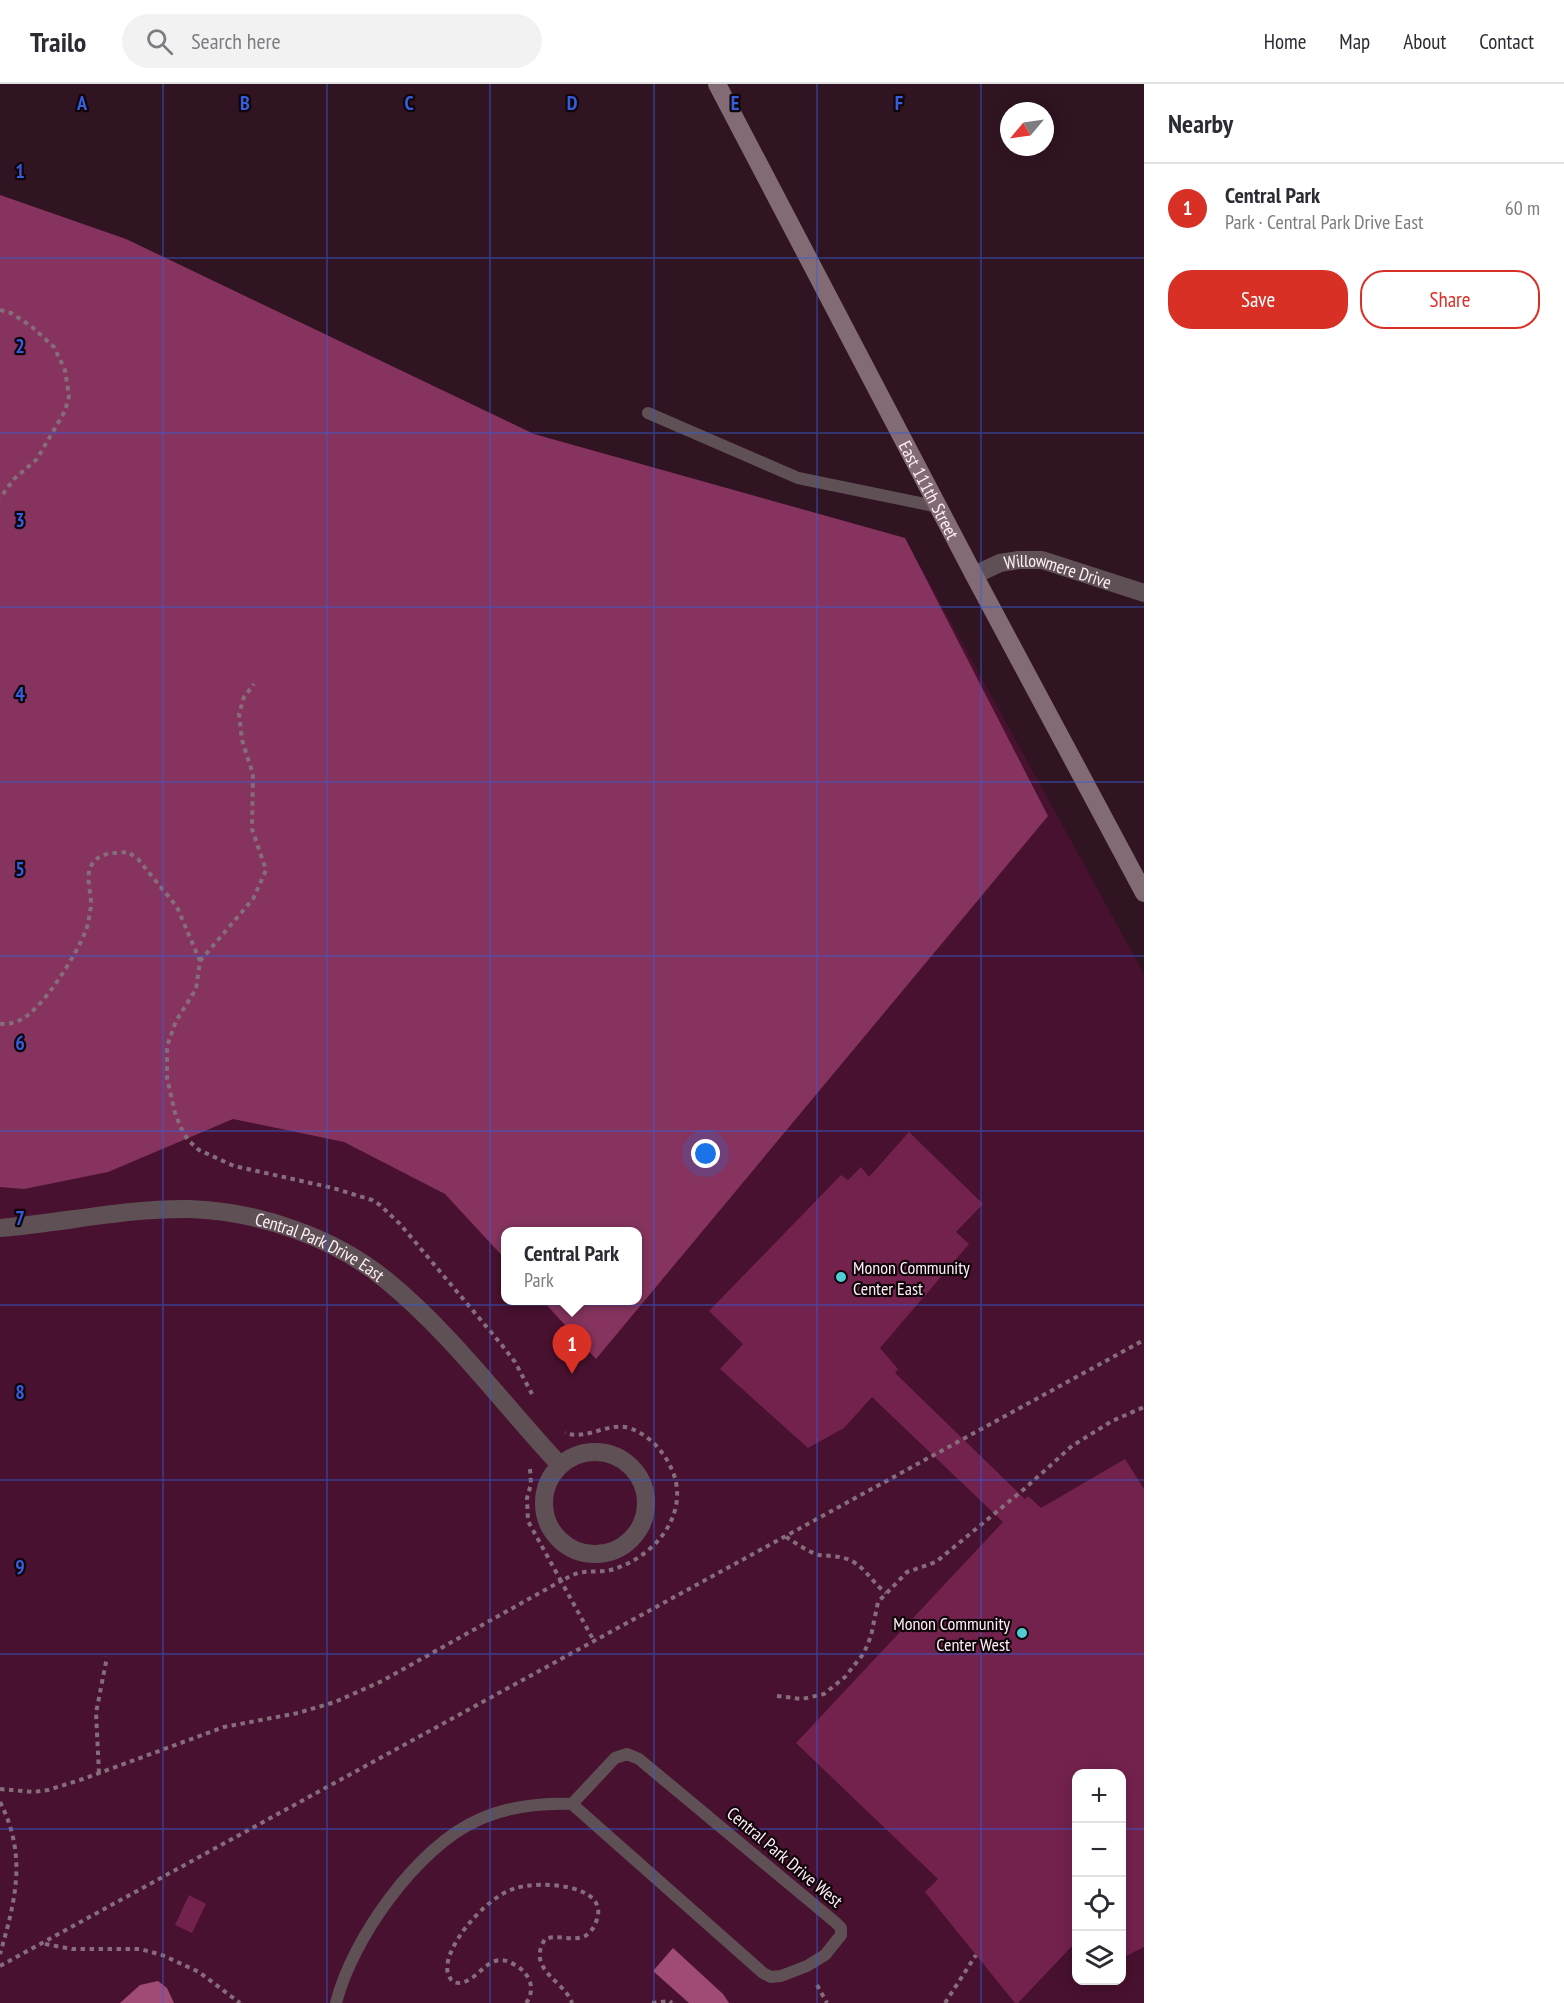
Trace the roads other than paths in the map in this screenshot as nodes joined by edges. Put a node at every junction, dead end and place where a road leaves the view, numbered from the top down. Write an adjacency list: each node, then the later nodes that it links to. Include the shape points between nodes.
1 (717, 84): 3 (main road, East 111th Street)
2 (648, 413): 3 (lane, via 798,478)
3 (939, 507): 4 (main road, East 111th Street)
4 (974, 575): 5 (street, Willowmere Drive, via 1000,563 1042,560); 6 (main road, East 111th Street)
5 (1144, 593)
6 (1144, 894)
7 (0, 1228): 8 (street, Central Park Drive East, via 149,1210 189,1209 243,1215 315,1238 364,1263 407,1298 448,1338)
8 (560, 1465): 8 (street, via 548,1482 544,1502 550,1528 560,1540 586,1553 601,1554 628,1542 644,1518 644,1488 638,1474 616,1455 601,1451 572,1456)
9 (572, 1804): 9 (lane, Central Park Drive West, via 771,1977 790,1973 825,1955 841,1935 835,1922 639,1758 627,1754 615,1758); 10 (lane, via 547,1803 501,1810 459,1830 435,1849 399,1887 368,1930 346,1972)
10 (336, 2003)

